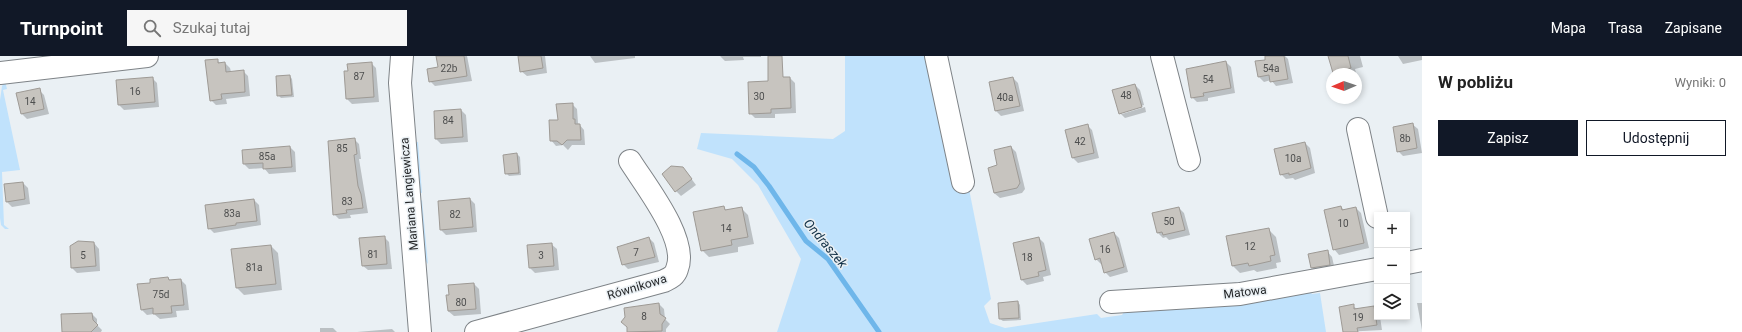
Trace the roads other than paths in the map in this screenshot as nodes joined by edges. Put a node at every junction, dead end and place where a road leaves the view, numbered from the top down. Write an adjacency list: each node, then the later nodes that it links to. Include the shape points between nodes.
1 (147, 56): 5 (street)
2 (402, 56): 15 (street, Mariana Langiewicza, via 401,96)
3 (936, 56): 9 (street)
4 (1162, 56): 7 (street)
5 (0, 73)
6 (1358, 129): 10 (street)
7 (1189, 160)
8 (630, 161): 16 (street, Równikowa, via 665,214 673,231 679,262 673,276 664,281)
9 (963, 182)
10 (1376, 212)
11 (1422, 260): 12 (street)
12 (1410, 262)
13 (1374, 270): 14 (street, Matowa, via 1240,294)
14 (1111, 302)
15 (420, 332)
16 (476, 332)

